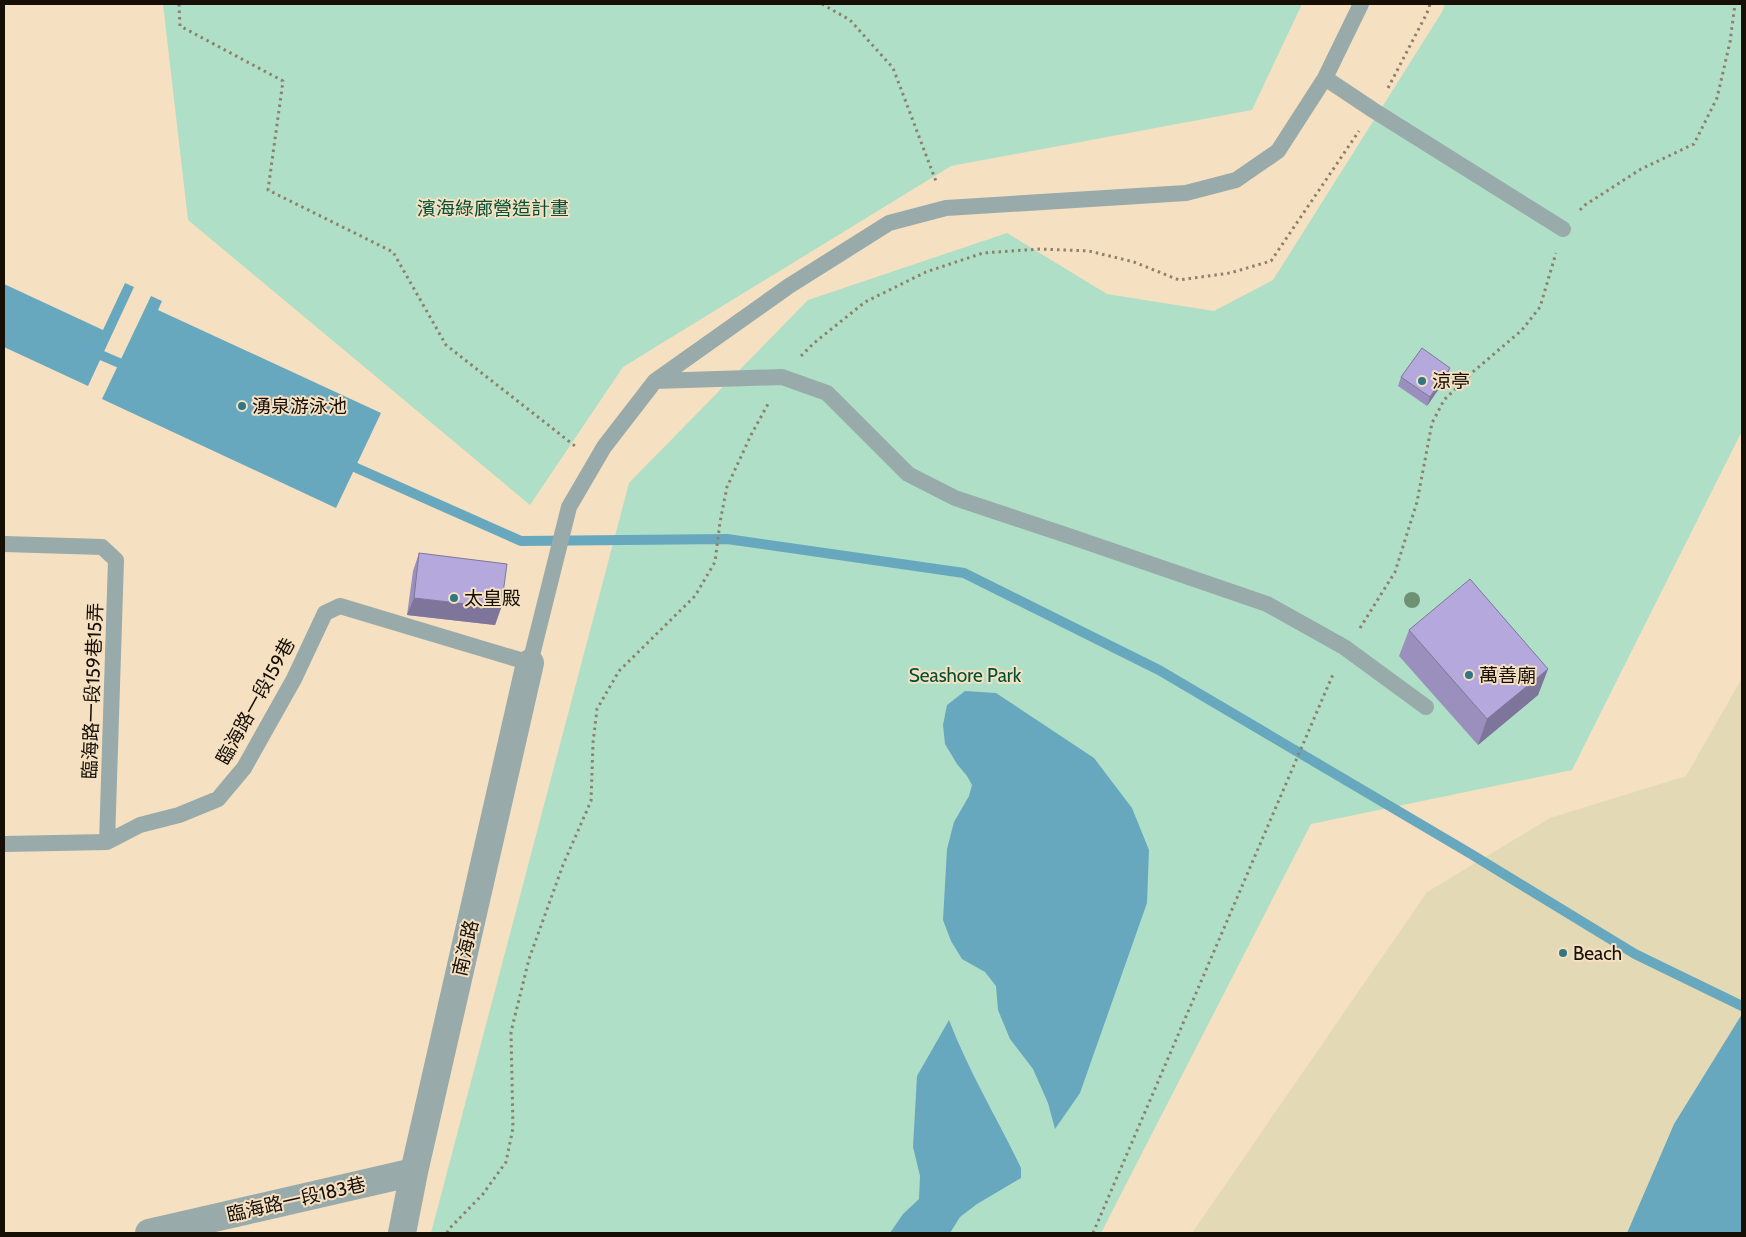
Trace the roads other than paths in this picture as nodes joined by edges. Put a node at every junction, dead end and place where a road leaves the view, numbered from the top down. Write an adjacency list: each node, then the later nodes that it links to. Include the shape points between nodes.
1 (1361, 4): 2 (lane)
2 (1325, 78): 3 (lane); 4 (lane, via 1278,151 1236,180 1186,193 946,208 889,224 789,286)
3 (1563, 228)
4 (655, 381): 6 (lane, via 604,447 569,507); 7 (lane, via 782,377 826,393 908,474 955,498 1267,604 1344,648)
5 (4, 544): 8 (lane, 臨海路一段159巷15弄, via 102,547 116,560)
6 (530, 663): 8 (lane, 臨海路一段159巷, via 340,606 325,613 294,679 244,768 218,799 179,815 140,825); 10 (street, 南海路)
7 (1426, 707)
8 (107, 842): 9 (lane, 臨海路一段159巷)
9 (4, 844)
10 (414, 1172): 11 (street, 臨海路一段183巷); 12 (street, 南海路)
11 (149, 1233)
12 (402, 1233)

